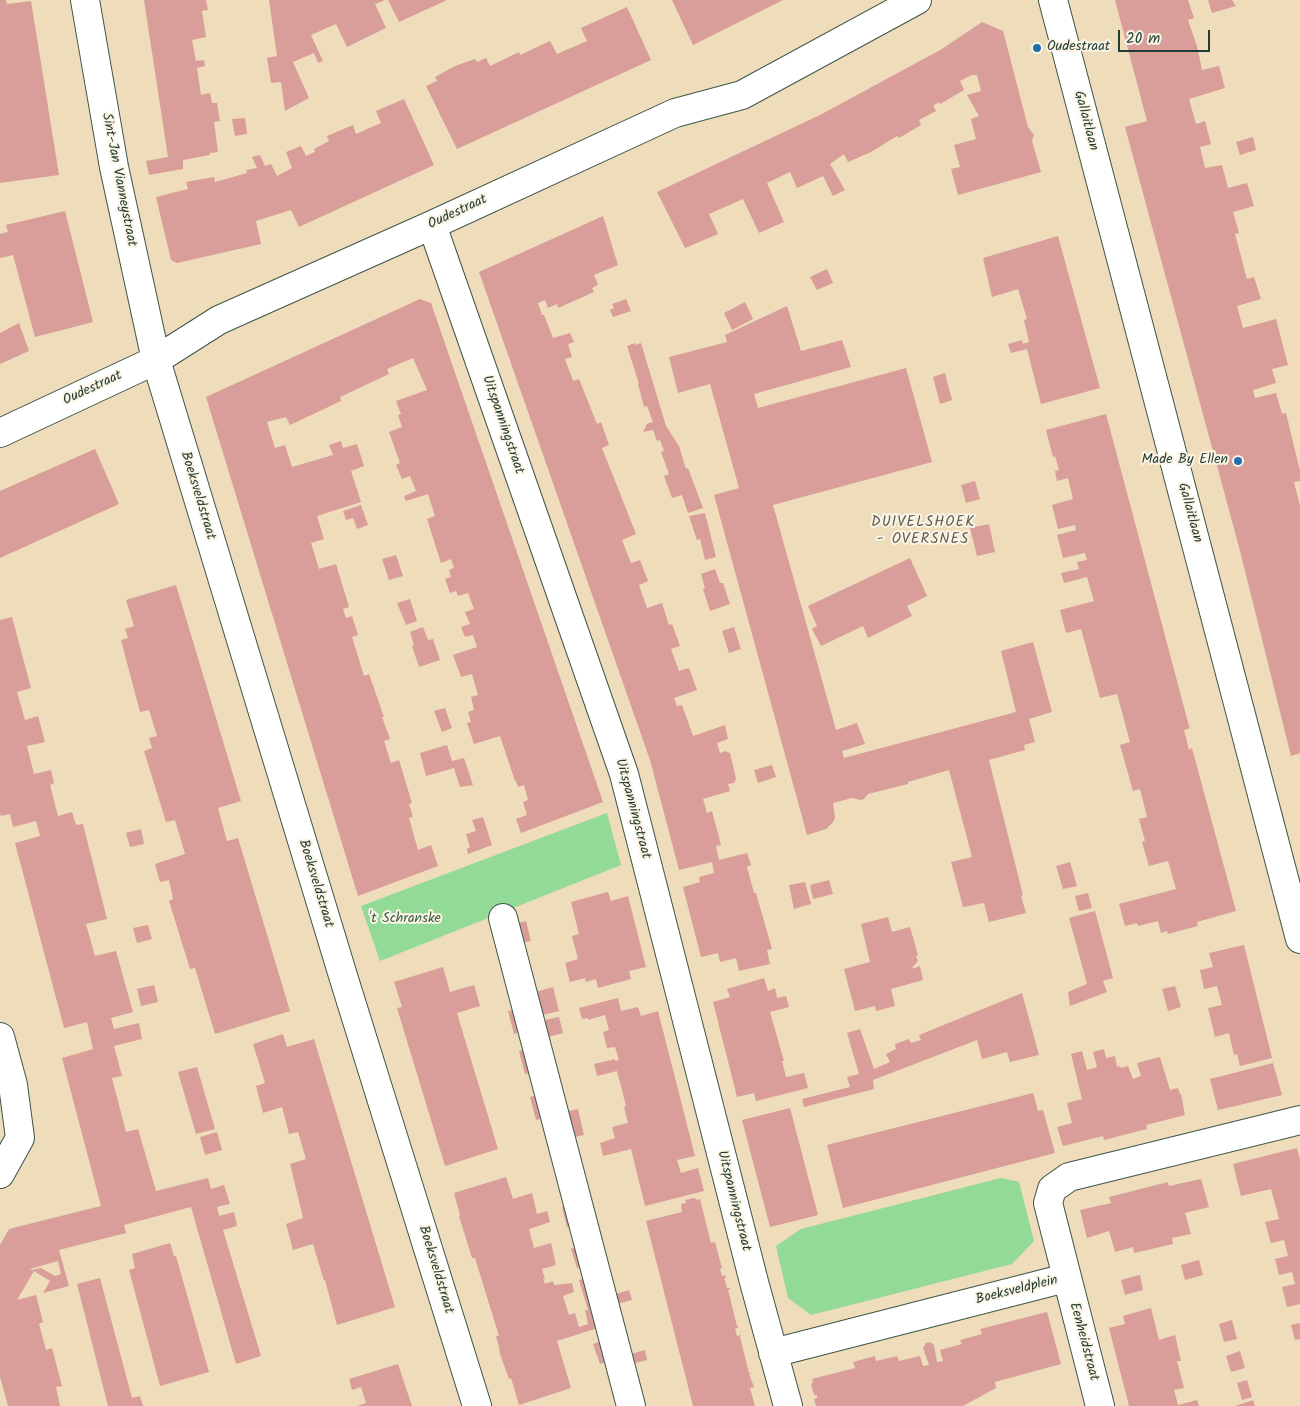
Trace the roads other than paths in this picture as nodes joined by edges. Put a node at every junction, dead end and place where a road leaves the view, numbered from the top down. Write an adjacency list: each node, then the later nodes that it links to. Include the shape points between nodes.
1 (85, 0): 5 (street, Sint-Jan Vianneystraat, via 114,167)
2 (917, 0): 4 (street, Oudestraat, via 742,95 675,113)
3 (1053, 0): 8 (street, Gallaitlaan)
4 (432, 225): 5 (street, Oudestraat, via 219,320); 14 (street, Uitspanningstraat, via 624,774)
5 (156, 360): 6 (street, Oudestraat); 15 (street, Boeksveldstraat)
6 (0, 432)
7 (503, 918): 16 (street)
8 (1300, 939)
9 (0, 1037): 10 (street)
10 (7, 1087): 12 (street, via 20,1138)
11 (1300, 1120): 13 (street, Boeksveldplein, via 1070,1177 1052,1188 1048,1202)
12 (0, 1174)
13 (1066, 1278): 14 (street, Boeksveldplein); 18 (street, Eenheidstraat)
14 (773, 1353): 17 (street, Uitspanningstraat)
15 (478, 1406)
16 (631, 1406)
17 (788, 1406)
18 (1100, 1406)

